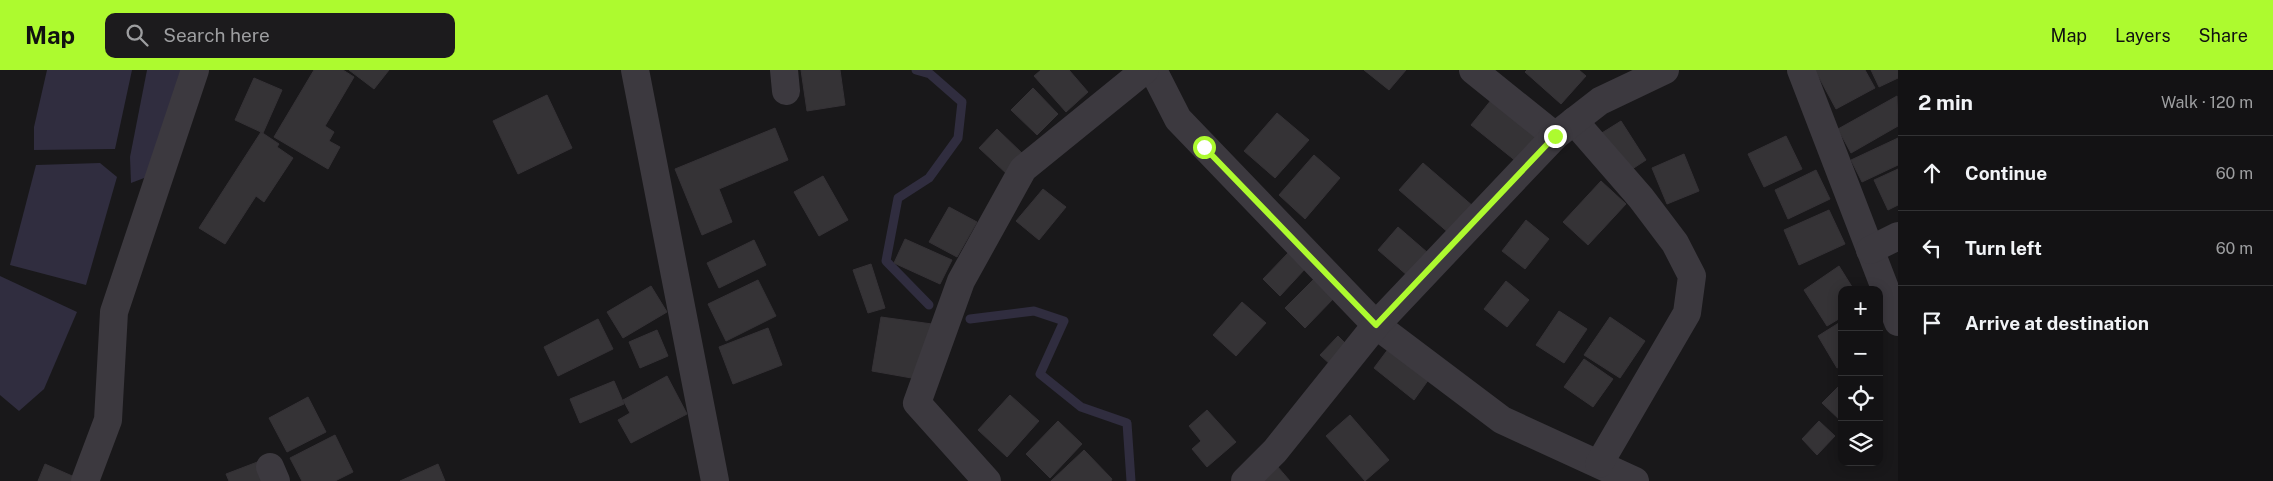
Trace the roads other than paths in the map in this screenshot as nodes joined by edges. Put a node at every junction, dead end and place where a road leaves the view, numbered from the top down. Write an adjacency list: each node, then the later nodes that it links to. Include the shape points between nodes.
1 (195, 70): 14 (street, via 114,312 108,420)
2 (635, 70): 15 (street)
3 (1145, 70): 16 (street, via 1023,169 962,281 917,403)
4 (1153, 70): 12 (street, via 1178,119)
5 (1473, 70): 8 (street)
6 (1665, 70): 8 (street, via 1600,101)
7 (1801, 70): 10 (street)
8 (1564, 129): 12 (street); 13 (street, via 1641,198 1675,243 1692,276 1687,313)
9 (1898, 236): 10 (street)
10 (1870, 250): 11 (street)
11 (1898, 322)
12 (1376, 325): 13 (street, via 1502,420); 17 (street, via 1274,451)
13 (1599, 464): 18 (street)
14 (85, 481)
15 (715, 481)
16 (987, 481)
17 (1245, 481)
18 (1635, 481)

